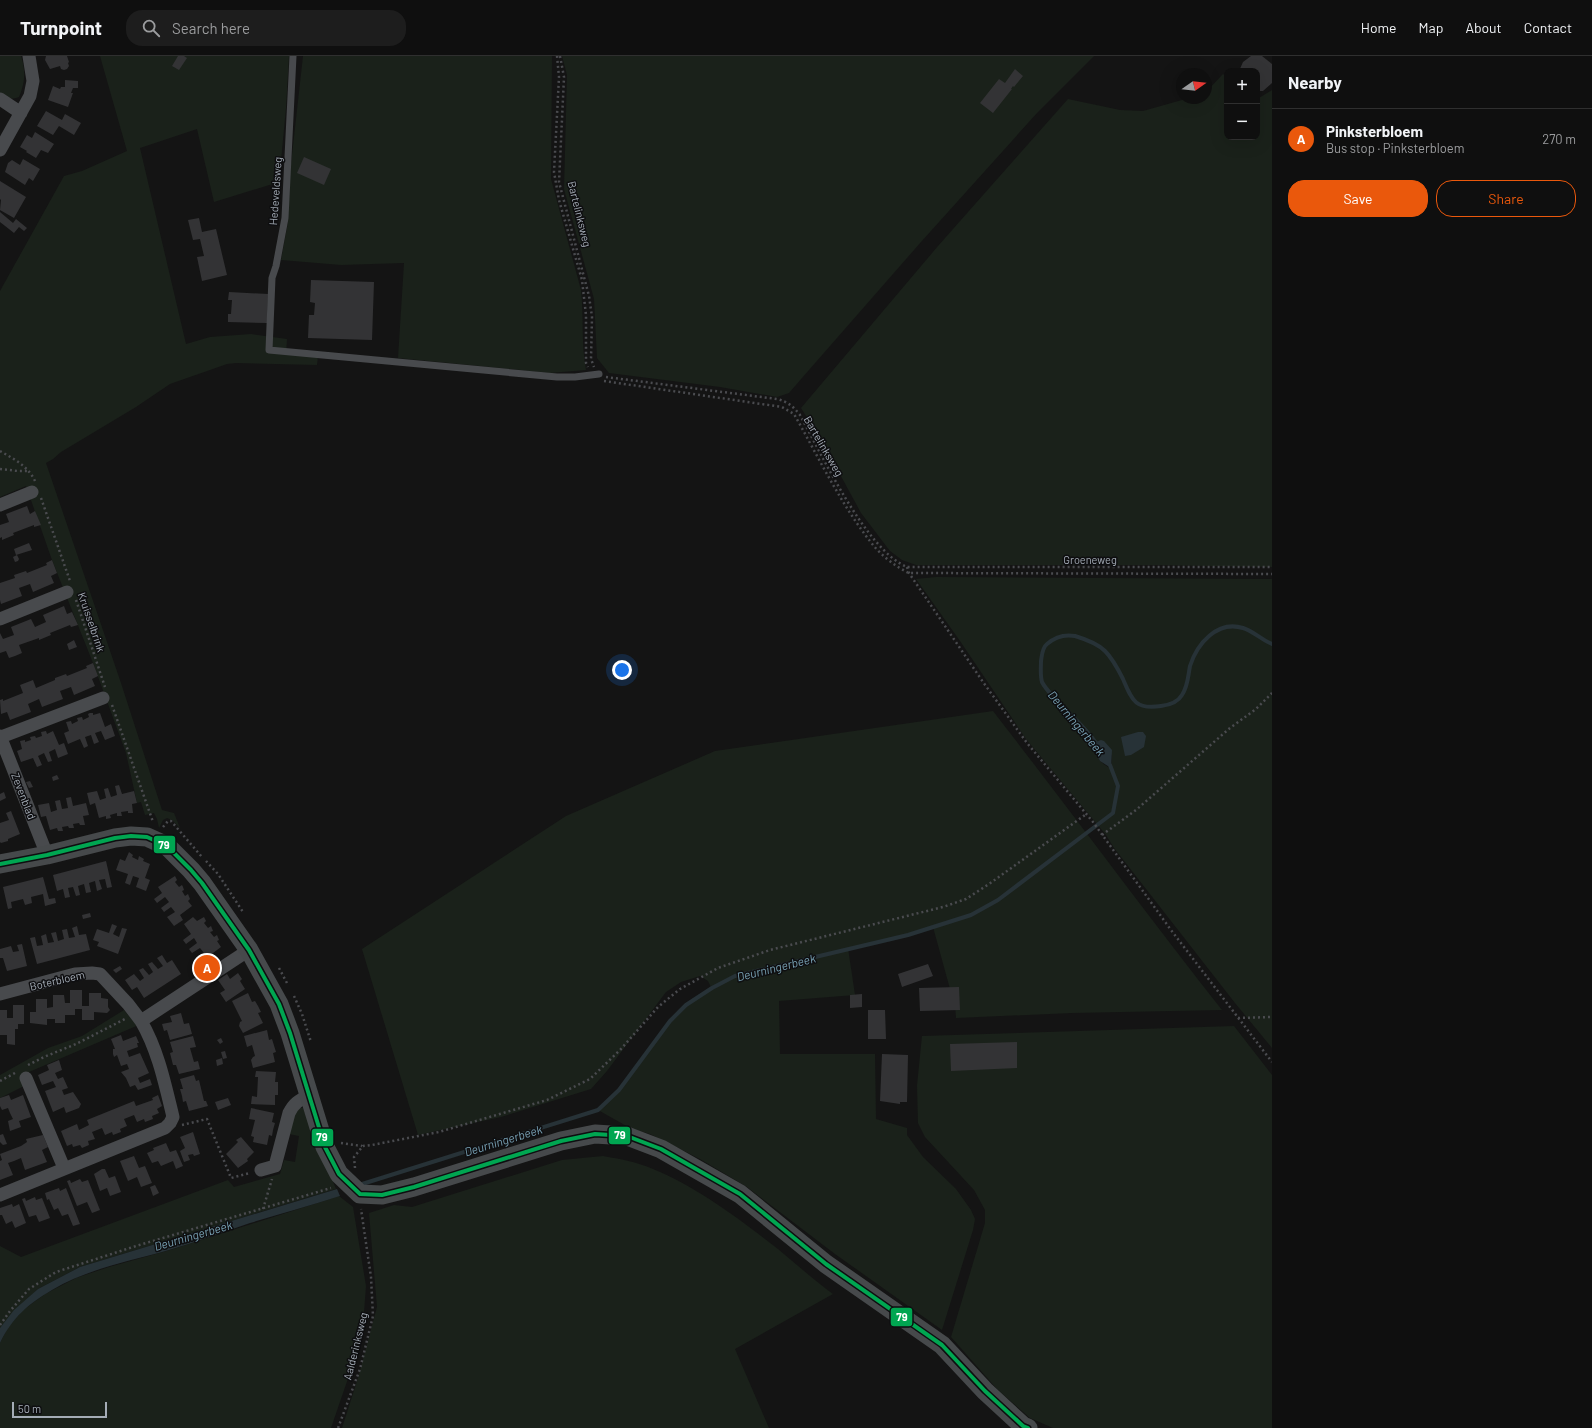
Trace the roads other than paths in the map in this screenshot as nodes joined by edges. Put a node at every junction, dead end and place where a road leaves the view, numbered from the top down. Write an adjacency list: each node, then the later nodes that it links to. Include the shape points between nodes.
1 (29, 56): 4 (street, via 33,81 30,96)
2 (293, 56): 6 (lane, Hedeveldsweg, via 285,218 272,278 269,350 558,377 575,378)
3 (0, 99): 4 (street)
4 (21, 113): 5 (street)
5 (0, 150)
6 (599, 374)
7 (37, 491): 8 (street)
8 (0, 505)
9 (71, 591): 10 (street)
10 (0, 619)
11 (107, 697): 12 (street, Zevenblad)
12 (0, 736): 13 (street, Zevenblad)
13 (46, 855): 14 (street); 15 (street, via 126,837 147,837 156,840 167,846 202,883)
14 (0, 864)
15 (249, 950): 17 (street); 19 (street, via 279,1004)
16 (0, 994): 17 (street, Boterbloem, via 75,974 100,974)
17 (138, 1018): 20 (street, Boterbloem, via 150,1036 173,1117 165,1128)
18 (23, 1072): 20 (street)
19 (309, 1096): 21 (street, via 299,1099 292,1106 275,1166); 23 (street, via 333,1164 351,1185 382,1195 561,1140 595,1134 627,1136 661,1149 740,1194 826,1264 942,1345 985,1391)
20 (64, 1168): 22 (street)
21 (260, 1170)
22 (0, 1194)
23 (1028, 1428)

